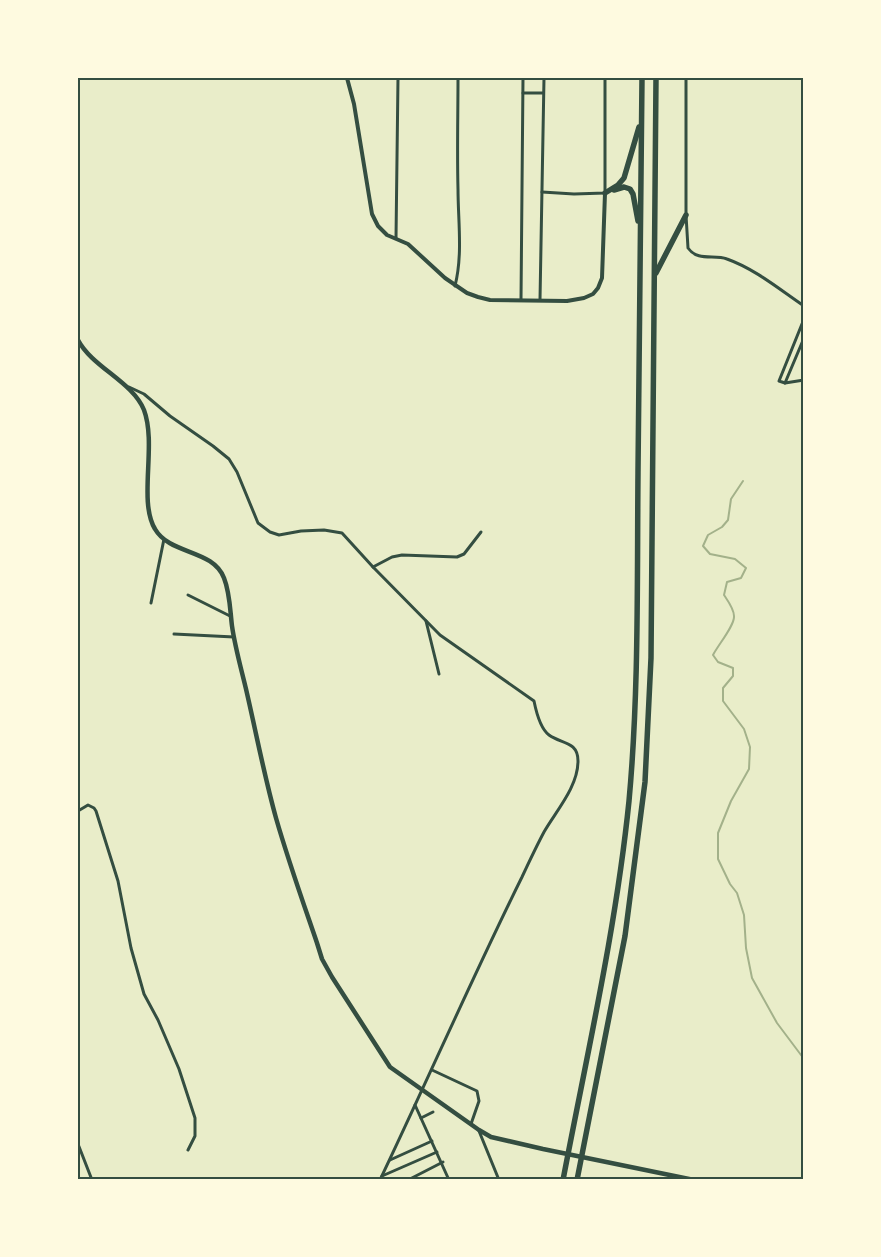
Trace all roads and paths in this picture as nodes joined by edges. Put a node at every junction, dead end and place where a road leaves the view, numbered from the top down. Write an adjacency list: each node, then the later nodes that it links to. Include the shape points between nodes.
1 (347, 78): 17 (street, via 372,214 387,235)
2 (398, 78): 17 (street)
3 (458, 78): 19 (street, via 460,228)
4 (523, 78): 10 (street)
5 (544, 78): 11 (street)
6 (605, 78): 14 (street)
7 (642, 78): 12 (highway)
8 (656, 78): 18 (highway)
9 (686, 78): 15 (street)
10 (523, 93): 11 (street); 20 (street)
11 (544, 93): 13 (street)
12 (642, 118): 14 (highway, via 624,178); 16 (highway)
13 (542, 192): 14 (street); 21 (street)
14 (605, 193): 16 (highway, via 624,187 630,189); 21 (street, via 602,278 598,288 584,298)
15 (686, 215): 18 (highway); 22 (street, via 687,244 693,254 722,257 739,264)
16 (640, 236): 58 (highway, via 635,698 629,800 614,916)
17 (396, 238): 19 (street, via 408,244)
18 (655, 274): 59 (highway, via 651,658 644,789 625,936)
19 (455, 286): 20 (street, via 490,300)
20 (521, 300): 21 (street)
21 (540, 300)
22 (804, 306)
23 (804, 318): 27 (street, via 779,381)
24 (804, 338): 27 (street)
25 (78, 340): 28 (main road, via 86,352)
26 (804, 380): 27 (street)
27 (786, 383)
28 (122, 384): 30 (main road, via 144,410 148,425 148,508 150,520); 31 (street, via 144,394 229,459 258,523 270,532 279,535 324,530 342,533)
29 (481, 532): 31 (street, via 466,552 454,558 402,555)
30 (164, 539): 33 (street); 34 (main road, via 215,565 224,576)
31 (373, 567): 35 (street)
32 (188, 596): 34 (street)
33 (151, 603)
34 (231, 616): 37 (main road)
35 (426, 621): 38 (street); 40 (street, via 440,635 534,701 536,714 549,735 567,742 575,749 578,758 574,780 503,916)
36 (174, 634): 37 (street)
37 (234, 637): 41 (main road, via 276,817 322,959 390,1067)
38 (439, 674)
39 (78, 811): 49 (street, via 88,805 96,811 118,881 144,994 176,1061 194,1118 195,1136)
40 (432, 1070): 41 (street); 45 (street, via 477,1091 479,1101)
41 (422, 1091): 42 (street); 45 (main road)
42 (415, 1105): 44 (street); 51 (street)
43 (433, 1112): 44 (street)
44 (421, 1118): 47 (street)
45 (471, 1125): 46 (main road)
46 (479, 1130): 57 (street); 60 (main road, via 491,1137 543,1150)
47 (432, 1141): 50 (street); 51 (street)
48 (78, 1144): 54 (street)
49 (188, 1150)
50 (437, 1152): 52 (street); 53 (street)
51 (389, 1160): 53 (street)
52 (443, 1162): 55 (street); 56 (street)
53 (381, 1178)
54 (92, 1180)
55 (408, 1180)
56 (449, 1180)
57 (499, 1180)
58 (562, 1180)
59 (577, 1180)
60 (694, 1180)

